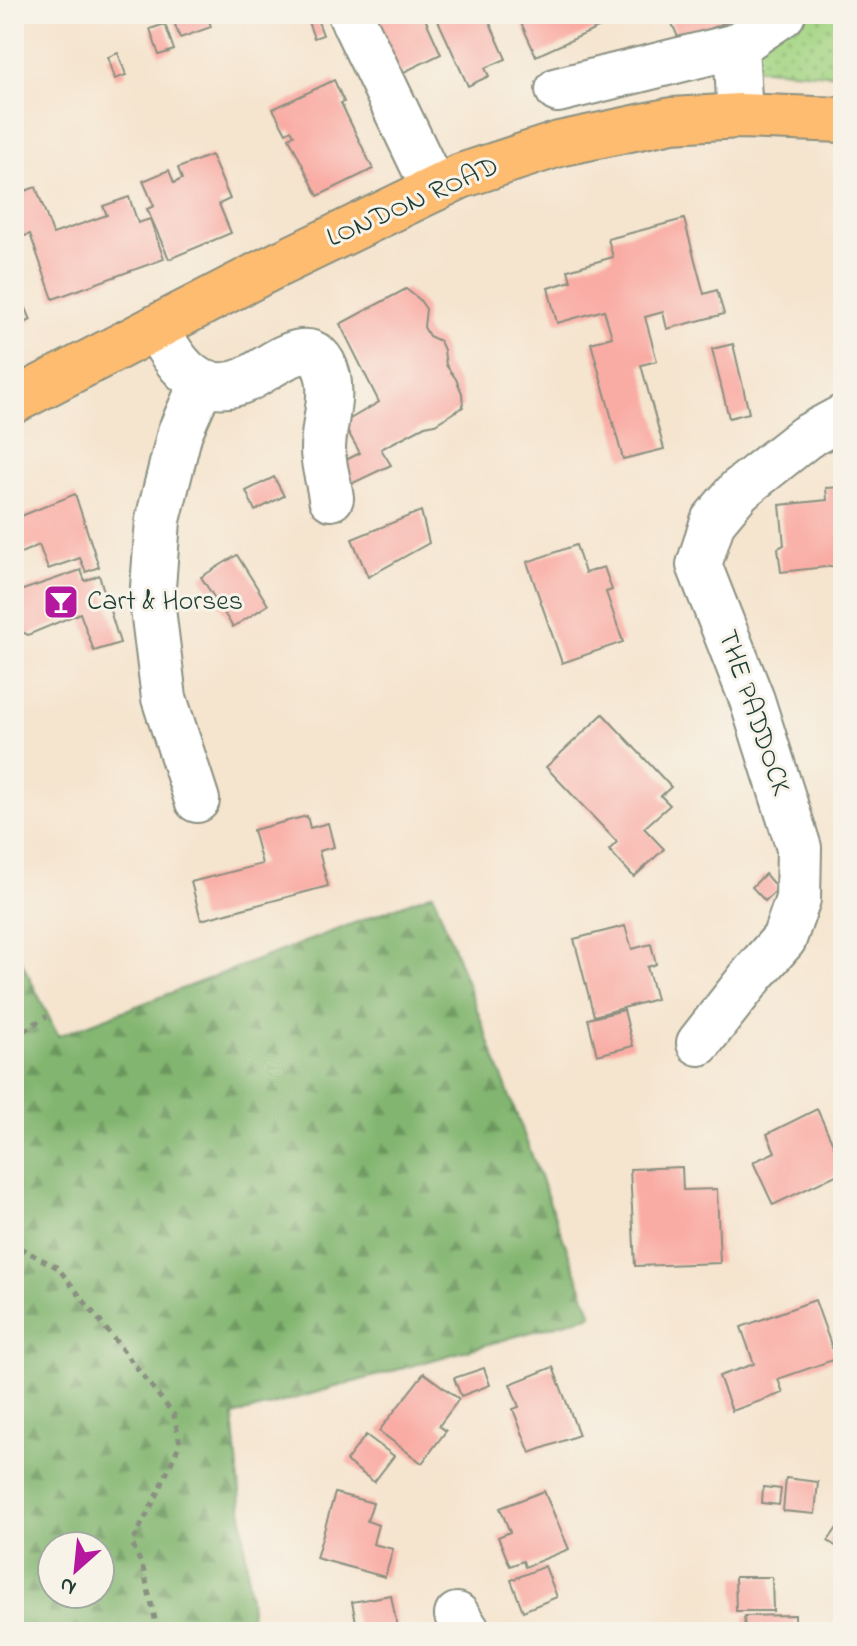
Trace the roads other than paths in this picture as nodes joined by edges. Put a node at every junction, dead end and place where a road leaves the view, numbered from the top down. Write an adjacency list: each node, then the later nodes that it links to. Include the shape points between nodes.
1 (350, 14): 7 (street)
2 (783, 14): 3 (street)
3 (736, 46): 4 (street); 5 (street)
4 (558, 90)
5 (740, 116): 6 (main road, LONDON ROAD); 7 (main road, LONDON ROAD, via 672,120 559,144)
6 (843, 120)
7 (434, 189): 8 (main road, LONDON ROAD)
8 (155, 328): 9 (street, via 176,360); 10 (main road, LONDON ROAD)
9 (202, 382): 12 (street, via 223,386 245,380 299,352 323,362 329,380 323,450); 13 (street, via 180,432 158,520 152,601 164,698)
10 (14, 401)
11 (843, 417): 14 (street, THE PADDOCK, via 806,437 739,490 713,521 699,565 752,700 799,861 798,899 784,939)
12 (331, 498)
13 (197, 800)
14 (699, 1043)

